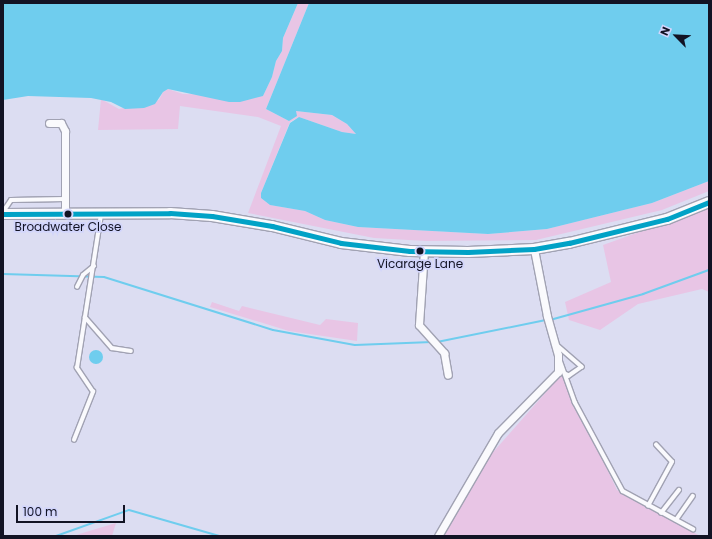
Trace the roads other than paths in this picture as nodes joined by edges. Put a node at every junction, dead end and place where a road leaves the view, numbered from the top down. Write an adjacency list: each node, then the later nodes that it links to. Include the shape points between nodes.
1 (49, 123): 2 (street, via 61,123 65,131)
2 (65, 199): 4 (lane, via 10,200); 6 (street)
3 (709, 202): 7 (main road, via 660,221 599,237)
4 (3, 213): 6 (main road)
5 (101, 213): 6 (main road); 8 (main road, via 212,216 251,222 341,243); 9 (lane)
6 (65, 214)
7 (534, 249): 8 (main road); 12 (street)
8 (424, 251): 15 (street, via 419,325 444,353)
9 (94, 266): 10 (lane, via 83,274); 11 (lane)
10 (77, 287)
11 (85, 317): 13 (lane, via 112,348); 17 (lane, via 77,370 93,392)
12 (555, 342): 14 (street); 16 (lane, via 582,367 569,376)
13 (131, 351)
14 (558, 356): 16 (lane); 25 (street, via 558,372 498,433)
15 (448, 374)
16 (565, 374): 21 (lane, via 575,402 623,492)
17 (74, 440)
18 (656, 445): 21 (lane, via 672,462)
19 (678, 490): 22 (lane)
20 (693, 496): 23 (lane)
21 (648, 506): 22 (lane)
22 (662, 513): 23 (lane)
23 (676, 520): 24 (lane)
24 (693, 529)
25 (438, 536)

